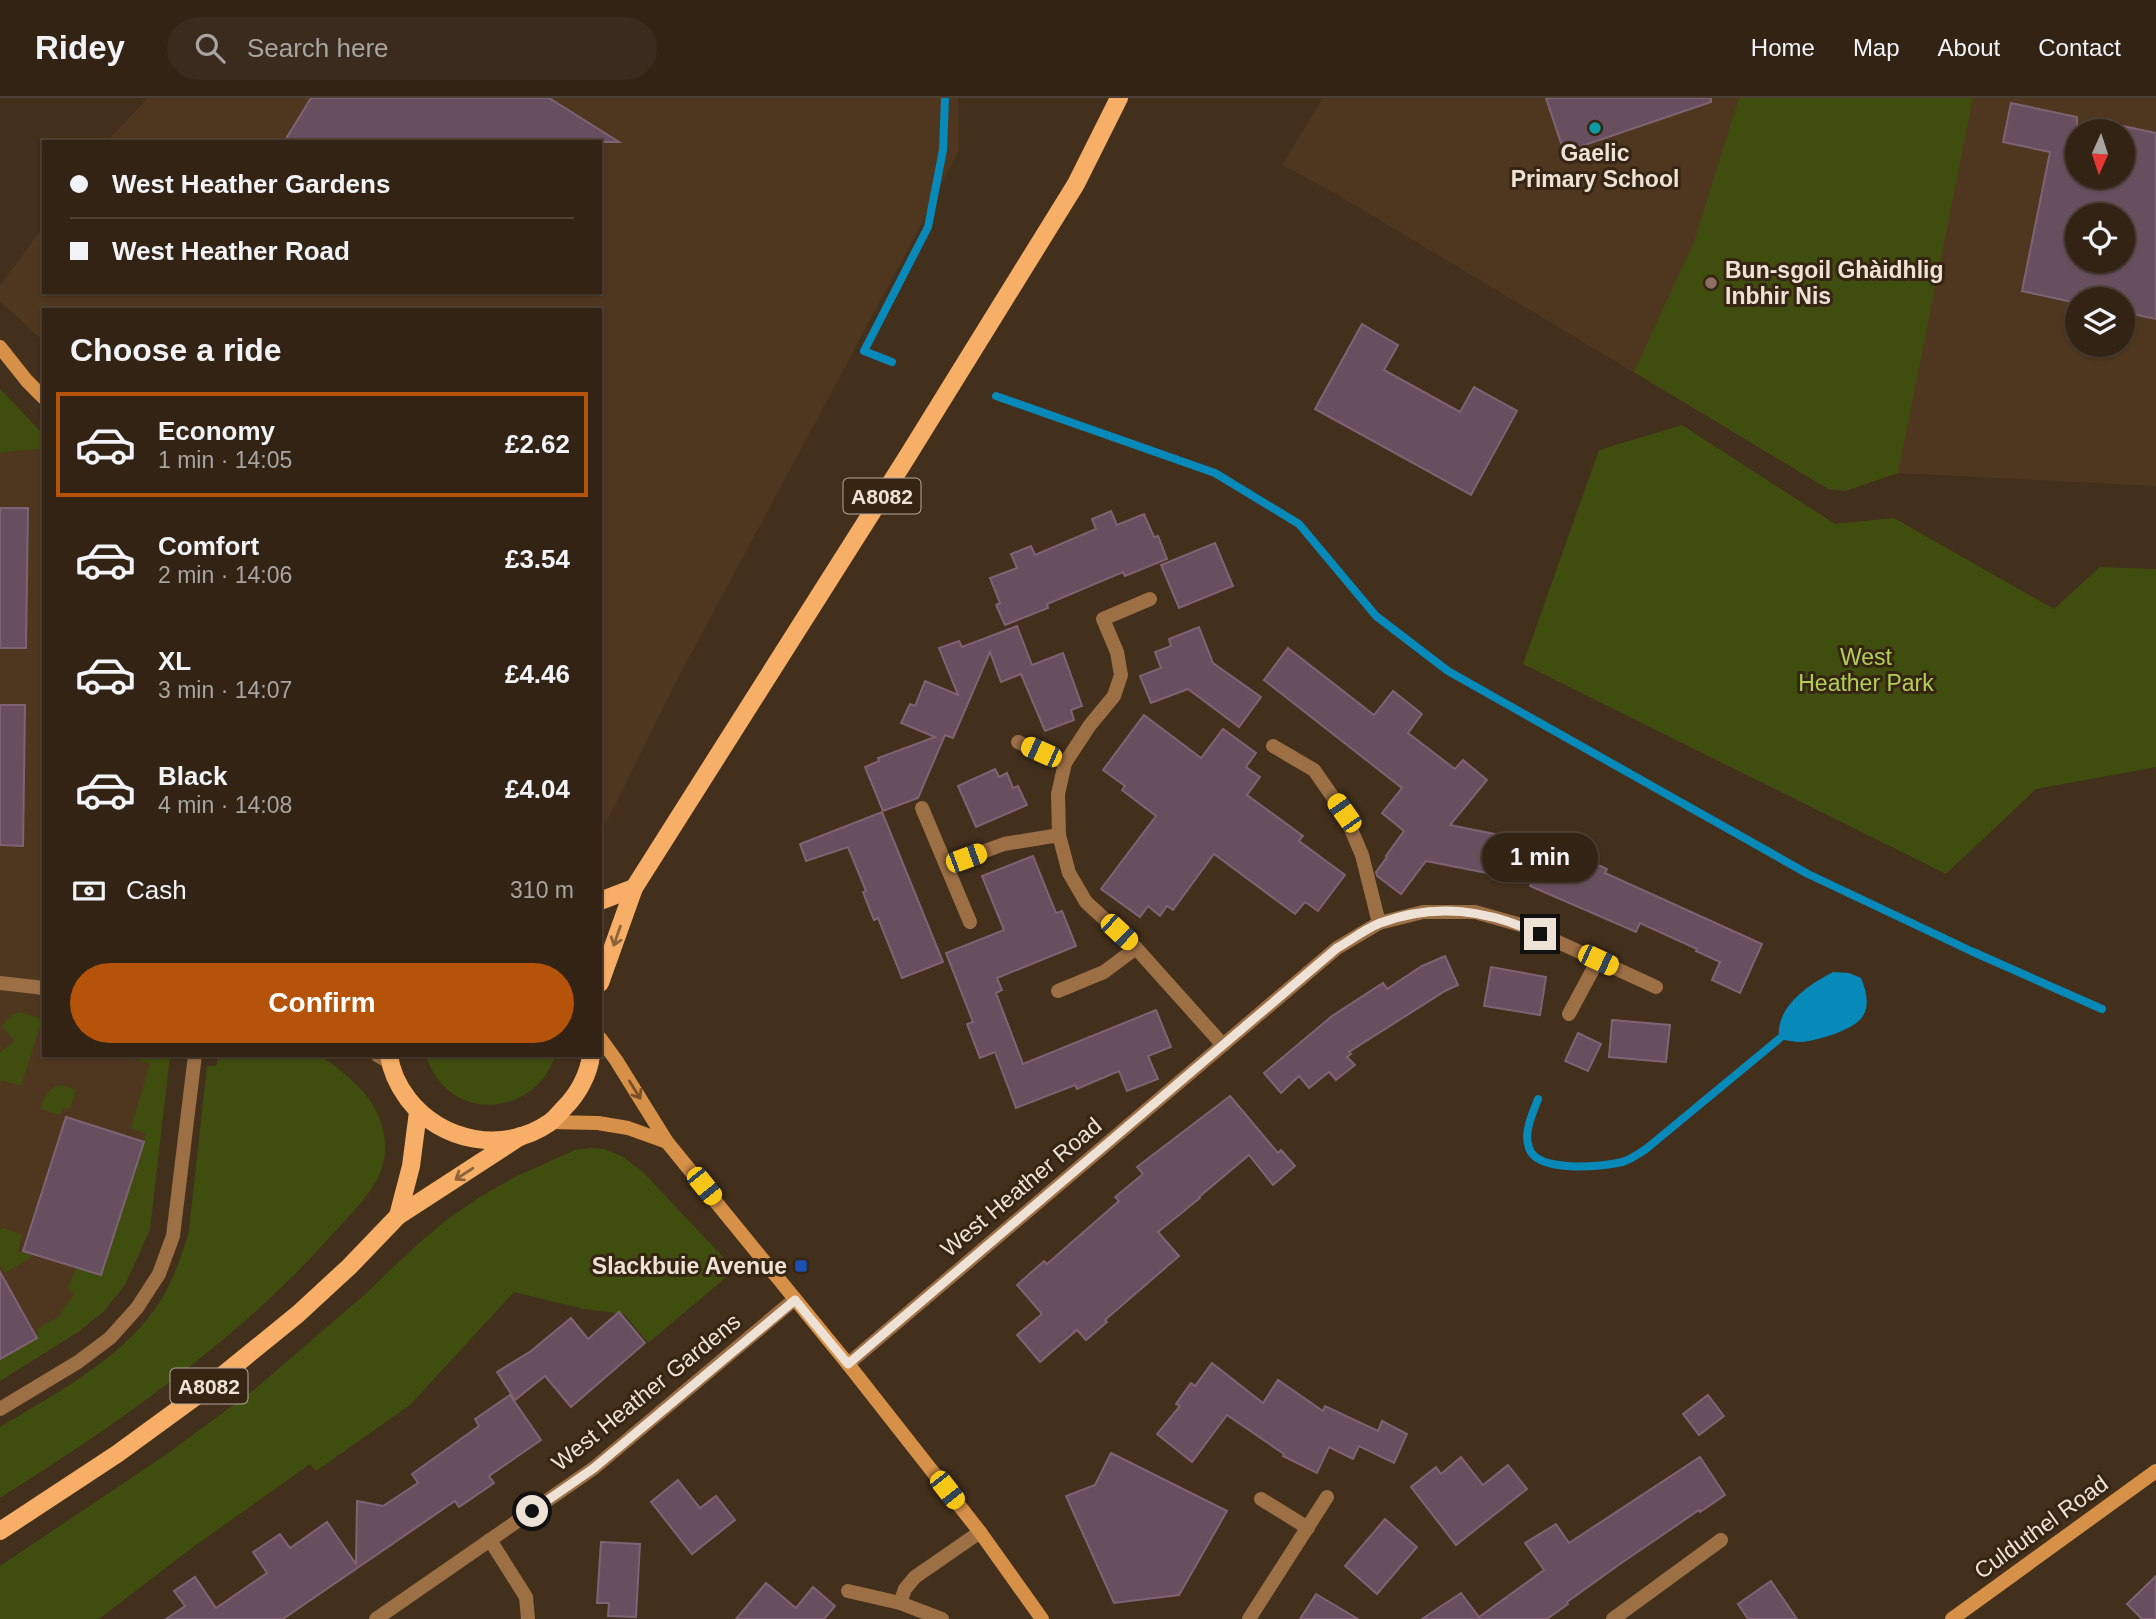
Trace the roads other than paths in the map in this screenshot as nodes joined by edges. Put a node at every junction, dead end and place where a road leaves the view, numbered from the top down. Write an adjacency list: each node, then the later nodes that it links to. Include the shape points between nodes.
1 (1119, 98): 11 (main road, A8082, via 1076,184)
2 (0, 347): 3 (street)
3 (42, 396)
4 (1150, 599): 7 (street, via 1103,619 1121,675 1114,696)
5 (1018, 742): 7 (street)
6 (1273, 746): 14 (street, via 1314,770 1344,813 1362,855)
7 (1065, 763): 9 (street, via 1058,794)
8 (922, 808): 10 (street)
9 (1059, 835): 10 (street, via 1004,844); 15 (street, via 1069,873 1086,902)
10 (947, 865): 13 (street)
11 (634, 888): 12 (main road); 17 (main road, A8082, one-way to 17)
12 (602, 900)
13 (970, 922)
14 (1379, 923): 16 (street, West Heather Road, via 1423,912 1475,912 1521,925); 24 (street, West Heather Road, via 1337,948)
15 (1136, 948): 21 (street, via 1104,972); 24 (street)
16 (1598, 960): 19 (street, West Heather Road); 22 (street)
17 (602, 977)
18 (0, 983): 20 (street)
19 (1656, 987)
20 (42, 988)
21 (1058, 991)
22 (1569, 1014)
23 (602, 1041): 31 (street, one-way to 31)
24 (1223, 1045): 34 (street, West Heather Road)
25 (195, 1057): 35 (street, via 173,1236 159,1273 137,1308 110,1338)
26 (591, 1057): 29 (main road, A8082, via 575,1097)
27 (385, 1058): 28 (main road, A8082)
28 (418, 1112): 30 (main road, A8082, via 440,1128 466,1138 494,1141); 32 (main road, A8082)
29 (549, 1122): 30 (main road, A8082); 31 (street, via 628,1128)
30 (521, 1136): 32 (main road, A8082, one-way to 32)
31 (667, 1142): 33 (street)
32 (398, 1216): 40 (main road, A8082, via 299,1314 202,1392)
33 (795, 1300): 34 (street); 42 (street, West Heather Gardens, via 594,1468)
34 (848, 1364): 41 (street)
35 (0, 1409)
36 (2156, 1471): 54 (street, Culduthel Road)
37 (1328, 1497): 39 (street)
38 (1261, 1499): 39 (street)
39 (1308, 1528): 51 (street)
40 (0, 1531)
41 (980, 1532): 45 (street, via 915,1577); 50 (street)
42 (490, 1540): 47 (street, West Heather Gardens); 48 (street, via 526,1597)
43 (1721, 1540): 46 (street)
44 (848, 1591): 45 (street)
45 (900, 1604): 49 (street)
46 (1631, 1606): 52 (street); 53 (street)
47 (376, 1619)
48 (528, 1619)
49 (942, 1619)
50 (1042, 1619)
51 (1249, 1619)
52 (1614, 1619)
53 (1641, 1619)
54 (1952, 1619)

